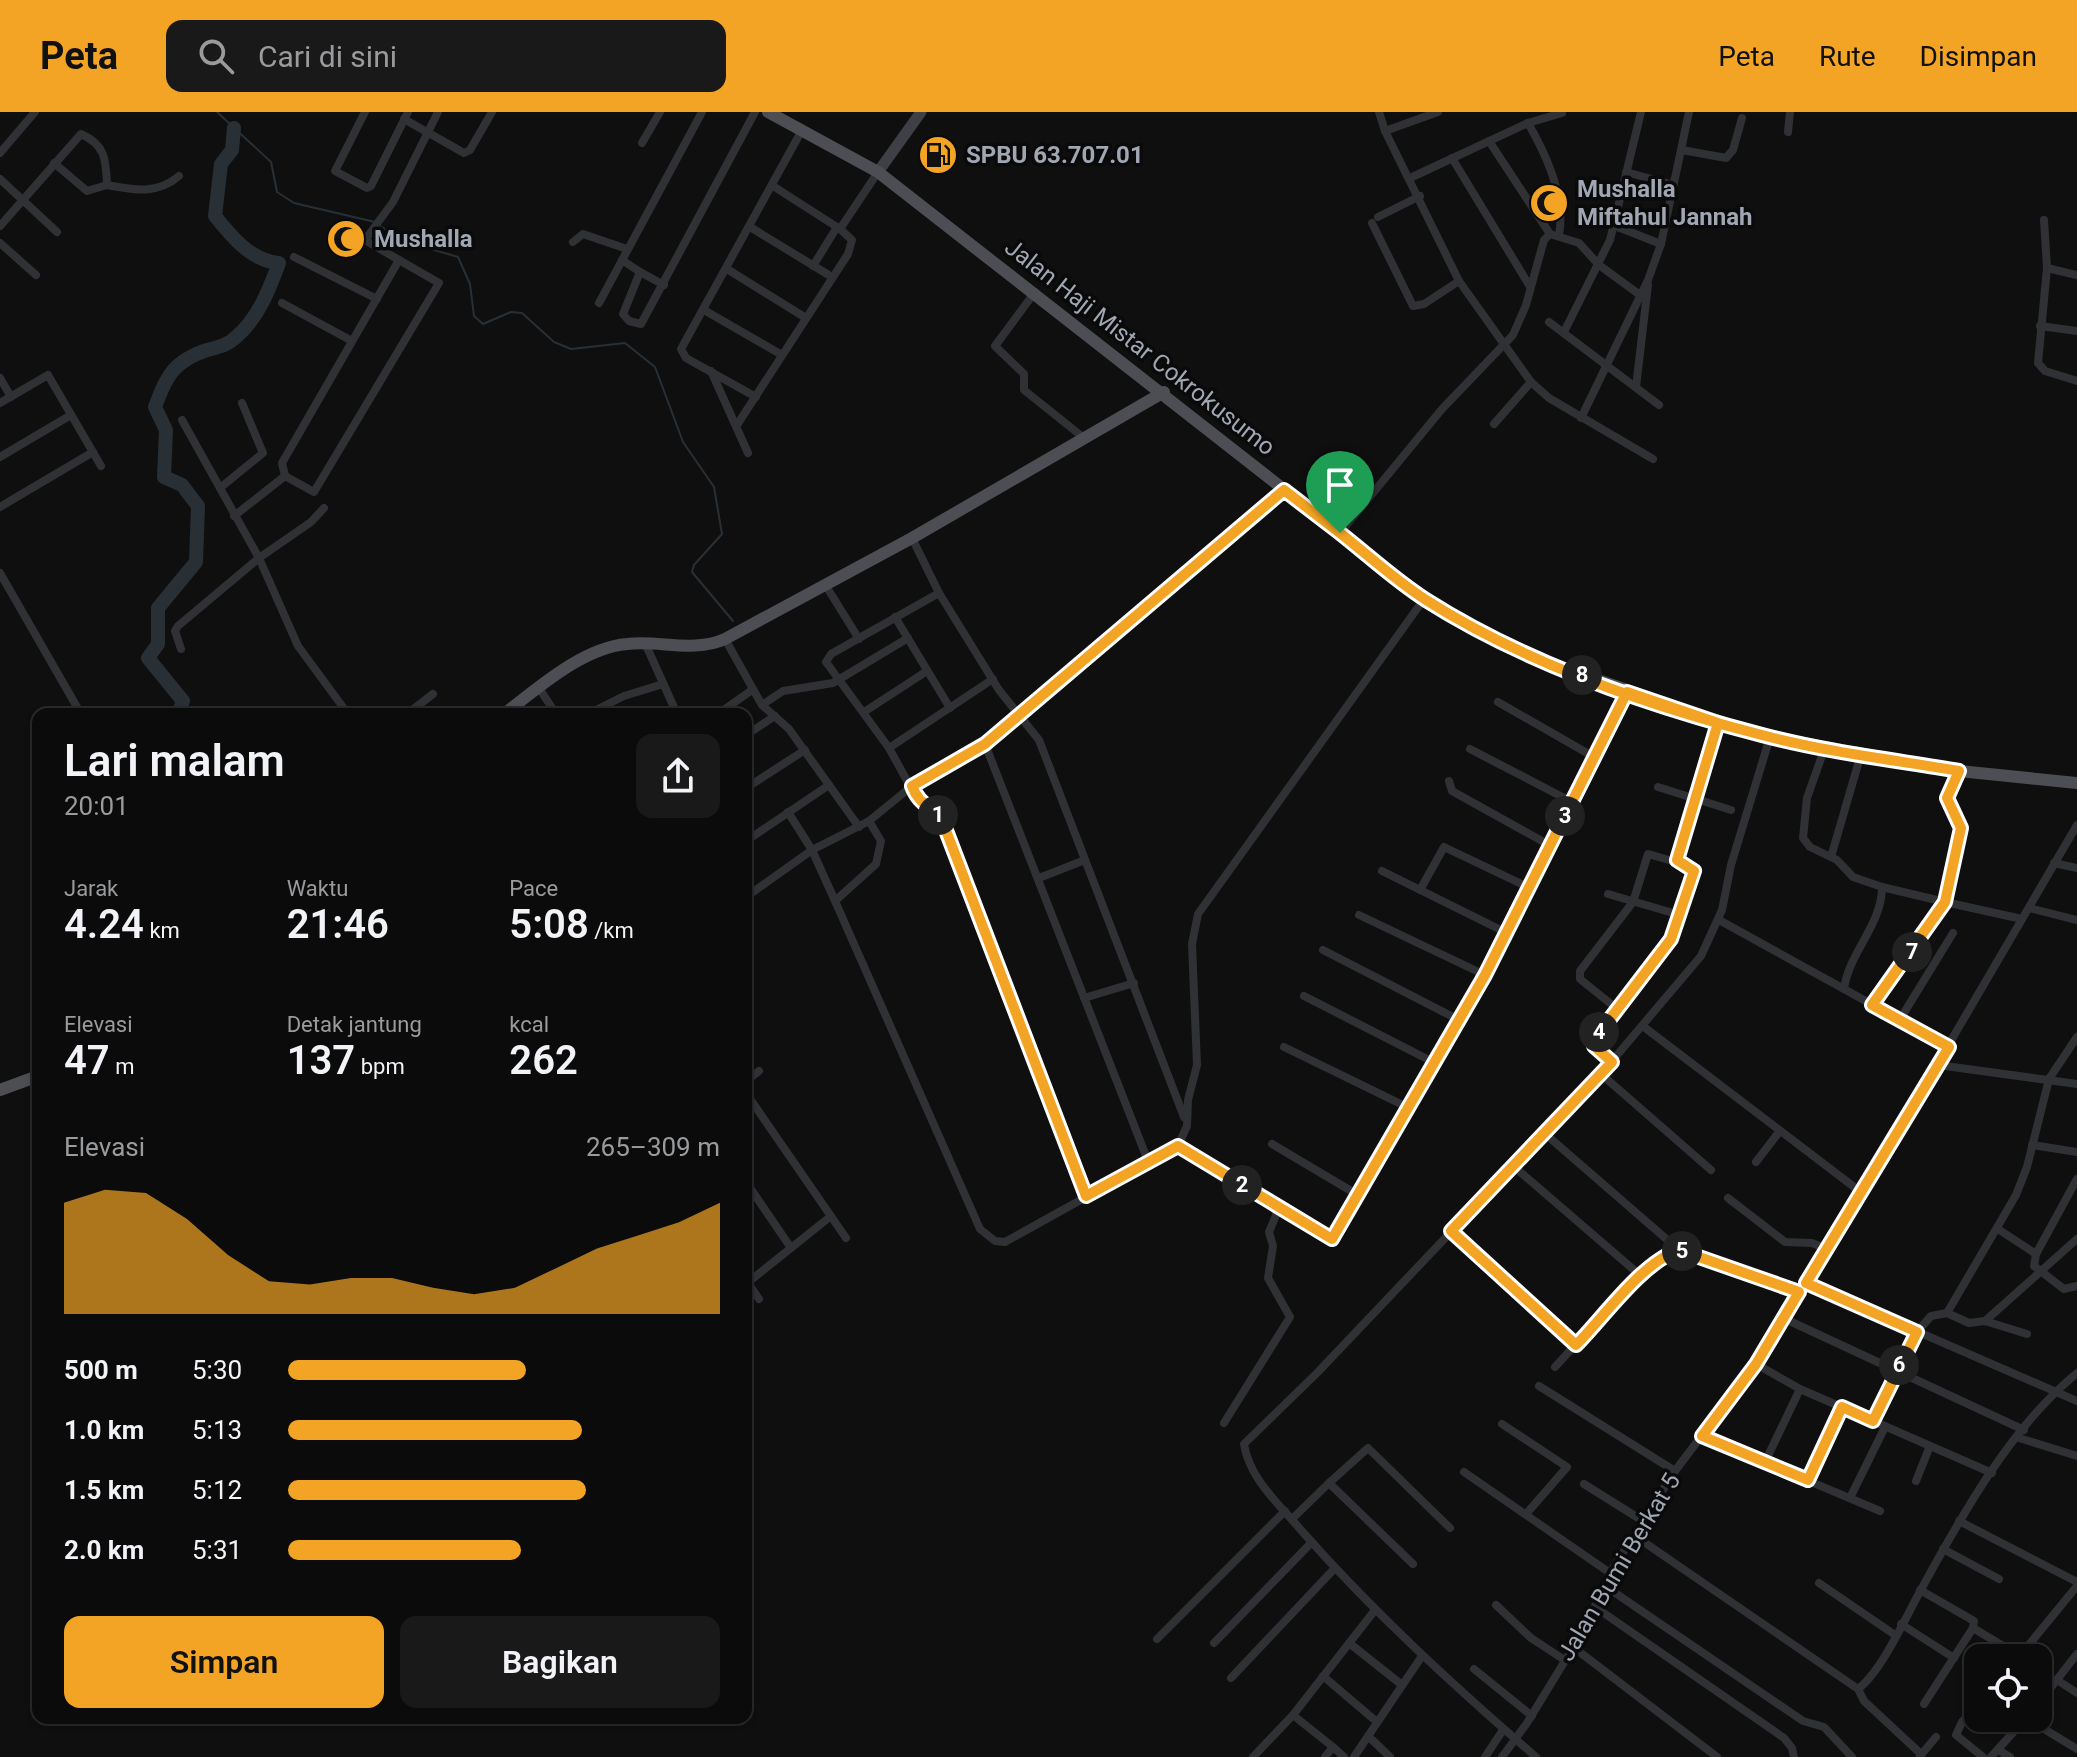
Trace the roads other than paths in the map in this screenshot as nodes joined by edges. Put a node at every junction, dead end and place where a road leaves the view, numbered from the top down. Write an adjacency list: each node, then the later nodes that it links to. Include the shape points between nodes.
1 (35, 112): 26 (street)
2 (365, 112): 16 (street, via 336,166 336,173 363,187 371,186)
3 (438, 112): 21 (street)
4 (492, 112): 21 (street, via 469,152)
5 (660, 112): 24 (street)
6 (702, 112): 49 (street)
7 (755, 112): 63 (street)
8 (768, 112): 19 (main road, Jalan Haji Mistar Cokrokusumo)
9 (921, 112): 29 (street)
10 (1379, 112): 20 (street)
11 (1438, 112): 20 (street)
12 (1641, 112): 30 (street)
13 (1689, 112): 25 (street)
14 (1789, 112): 22 (street)
15 (1562, 113): 18 (street)
16 (406, 116): 21 (street)
17 (1742, 118): 25 (street, via 1726,158)
18 (1528, 123): 23 (street); 45 (street, via 1540,144 1560,210)
19 (802, 130): 29 (main road, Jalan Haji Mistar Cokrokusumo); 36 (street)
20 (1385, 131): 32 (street)
21 (428, 132): 51 (street, via 393,202 365,240)
22 (1788, 132)
23 (1489, 141): 27 (street); 45 (street)
24 (642, 143)
25 (1682, 150): 35 (street)
26 (0, 153)
27 (1452, 158): 32 (street); 64 (street)
28 (54, 163): 34 (street, via 87,191); 34 (street, via 77,135 86,135 106,156); 38 (street)
29 (878, 172): 43 (street); 65 (main road, Jalan Haji Mistar Cokrokusumo)
30 (1626, 172): 35 (street); 41 (street)
31 (179, 176): 34 (street, via 162,189)
32 (1410, 178): 37 (street)
33 (0, 179): 38 (street)
34 (107, 185)
35 (1674, 185): 48 (street)
36 (773, 186): 42 (street); 43 (street)
37 (1420, 196): 62 (street); 62 (street, via 1375,220 1413,306)
38 (23, 198): 40 (street); 44 (street)
39 (2044, 220): 55 (street)
40 (0, 226)
41 (1615, 226): 48 (street); 53 (street)
42 (750, 227): 54 (street); 56 (street)
43 (838, 228): 54 (street); 60 (street, via 849,236 852,247)
44 (57, 232)
45 (1554, 234): 53 (street, via 1579,243); 64 (street, via 1544,240)
46 (573, 242): 49 (street, via 583,234)
47 (0, 243): 58 (street)
48 (1661, 244): 61 (street)
49 (627, 249): 52 (street)
50 (294, 257): 67 (street)
51 (399, 260): 67 (street); 102 (street, via 439,283 314,492)
52 (622, 260): 57 (street); 69 (street)
53 (1599, 265): 66 (street); 75 (street)
54 (813, 266): 60 (street)
55 (2047, 268): 59 (street); 73 (street)
56 (727, 269): 70 (street); 71 (street)
57 (640, 272): 63 (street); 63 (street, via 623,314 629,321 641,324)
58 (36, 275)
59 (2077, 275)
60 (832, 277): 71 (street)
61 (1648, 280): 66 (street); 84 (street)
62 (1459, 281): 77 (street)
63 (664, 285)
64 (1529, 285): 77 (street, via 1522,316)
65 (1035, 292): 85 (main road, Jalan Haji Mistar Cokrokusumo); 96 (street, via 995,343 996,350 1024,374 1024,390)
66 (1640, 295): 79 (street)
67 (377, 299): 76 (street)
68 (282, 303): 76 (street)
69 (599, 303)
70 (704, 310): 78 (street); 80 (street, via 682,354)
71 (806, 318): 78 (street)
72 (1549, 322): 75 (street)
73 (2040, 326): 74 (street); 82 (street, via 2040,368)
74 (2077, 331)
75 (1564, 332): 79 (street)
76 (352, 341): 102 (street, via 282,463)
77 (1505, 343): 83 (street); 108 (street, via 1442,409)
78 (782, 355): 87 (street)
79 (1606, 363): 84 (street); 92 (street)
80 (711, 370): 87 (street); 95 (street)
81 (0, 378): 86 (street)
82 (2077, 381)
83 (1531, 382): 92 (street); 94 (street)
84 (1636, 387): 90 (street)
85 (1164, 392): 96 (main road); 104 (main road, Jalan Haji Mistar Cokrokusumo)
86 (11, 397): 88 (street); 91 (street, via 48,375)
87 (756, 397): 95 (street)
88 (0, 403)
89 (242, 403): 103 (street, via 263,453)
90 (1659, 405)
91 (71, 415): 97 (street); 99 (street)
92 (1581, 418): 100 (street)
93 (182, 420): 103 (street)
94 (1494, 424)
95 (737, 425): 98 (street)
96 (1084, 438): 109 (main road)
97 (93, 452): 101 (street); 105 (street)
98 (748, 453)
99 (0, 457)
100 (1653, 459)
101 (101, 466)
102 (285, 476): 107 (street)
103 (220, 488): 107 (street)
104 (1284, 490): 108 (main road, Jalan Haji Mistar Cokrokusumo); 141 (street)
105 (0, 507)
106 (324, 508): 110 (street)
107 (234, 516): 110 (street)
108 (1340, 533): 114 (main road, Jalan Haji Mistar Cokrokusumo)
109 (912, 538): 112 (main road); 113 (street)
110 (259, 558): 120 (street, via 178,626); 132 (street, via 298,646)
111 (0, 573): 131 (street)
112 (826, 586): 117 (main road); 118 (street)
113 (939, 593): 115 (street); 123 (street)
114 (1424, 599): 127 (main road, Jalan Haji Mistar Cokrokusumo, via 1504,644); 219 (street, via 1198,914 1192,944 1199,1044)
115 (895, 617): 116 (street); 118 (street)
116 (908, 638): 121 (street); 122 (street)
117 (725, 639): 119 (main road, via 704,646); 126 (street)
118 (859, 639): 122 (street, via 827,657 828,668)
119 (645, 643): 124 (street); 125 (main road, via 598,652)
120 (181, 649)
121 (927, 671): 139 (street); 140 (street)
122 (839, 679): 130 (street, via 821,688 783,691); 140 (street)
123 (993, 679): 139 (street); 141 (street)
124 (663, 684): 136 (street); 137 (street)
125 (539, 688): 134 (main road); 135 (street)
126 (752, 690): 130 (street); 138 (street)
127 (1627, 692): 143 (main road, Jalan Haji Mistar Cokrokusumo); 152 (street)
128 (433, 694): 133 (street)
129 (1498, 702): 152 (street)
130 (762, 705): 142 (street)
131 (78, 708)
132 (344, 708)
133 (415, 708)
134 (512, 708)
135 (552, 708)
136 (600, 708)
137 (674, 708)
138 (726, 708)
139 (950, 708): 148 (street)
140 (864, 712): 148 (street)
141 (1020, 713): 146 (street); 171 (street, via 1039,740)
142 (775, 716): 144 (street); 150 (street)
143 (1718, 723): 145 (main road, Jalan Haji Mistar Cokrokusumo); 160 (street)
144 (752, 731)
145 (1770, 737): 147 (main road, Jalan Haji Mistar Cokrokusumo); 189 (street)
146 (985, 744): 158 (street); 176 (street)
147 (1825, 747): 151 (main road, Jalan Haji Mistar Cokrokusumo); 170 (street, via 1801,829 1810,847)
148 (889, 748): 158 (street)
149 (1470, 749): 161 (street)
150 (805, 750): 156 (street); 157 (street)
151 (1861, 754): 153 (main road, Jalan Haji Mistar Cokrokusumo); 170 (street)
152 (1594, 757): 161 (street)
153 (1959, 771): 155 (main road, Jalan Haji Mistar Cokrokusumo); 184 (street, via 1947,798 1961,828)
154 (1449, 781): 168 (street, via 1452,791)
155 (2077, 783)
156 (752, 784)
157 (829, 785): 163 (street); 166 (street)
158 (912, 786): 164 (street); 234 (street, via 922,806 942,820)
159 (1658, 787): 160 (street)
160 (1695, 799): 162 (street); 172 (street)
161 (1572, 802): 168 (street)
162 (1731, 810)
163 (788, 812): 167 (street); 169 (street)
164 (869, 821): 166 (street); 182 (street, via 881,841 876,864)
165 (2077, 825): 173 (street, Jalan Bumi Berkat 5)
166 (859, 827): 169 (street)
167 (752, 837)
168 (1551, 846): 178 (street)
169 (812, 850): 180 (street); 182 (street)
170 (1831, 857): 177 (street, via 1853,877)
171 (1085, 860): 176 (street); 195 (street)
172 (1677, 860): 183 (street, via 1648,854); 187 (street, via 1694,871)
173 (2054, 863): 174 (street); 185 (street, Jalan Bumi Berkat 5)
174 (2077, 868)
175 (1382, 871): 179 (street)
176 (1039, 878): 198 (street)
177 (1882, 887): 184 (street); 196 (street, via 1873,923 1847,970)
178 (1530, 888): 179 (street, via 1444,847); 191 (street)
179 (1420, 890): 191 (street)
180 (752, 893)
181 (1608, 894): 183 (street)
182 (835, 901): 234 (street, via 980,1229 1005,1242)
183 (1633, 902): 187 (street); 200 (street, via 1578,975)
184 (1945, 902): 188 (street); 199 (street)
185 (2029, 908): 188 (street, Jalan Bumi Berkat 5); 190 (street)
186 (1359, 915): 194 (street)
187 (1680, 915): 200 (street, via 1671,939)
188 (2022, 919): 206 (street, Jalan Bumi Berkat 5)
189 (1719, 920): 196 (street); 203 (street, via 1701,956)
190 (2077, 920)
191 (1507, 933): 194 (street)
192 (1953, 933): 202 (street)
193 (1323, 950): 201 (street)
194 (1485, 975): 201 (street)
195 (1134, 983): 198 (street); 219 (street)
196 (1844, 989): 199 (street)
197 (1304, 996): 208 (street)
198 (1084, 998): 226 (street)
199 (1872, 1005): 202 (street)
200 (1616, 1008): 207 (street, via 1593,1044)
201 (1459, 1020): 208 (street)
202 (1899, 1021): 206 (street)
203 (1644, 1027): 207 (street); 221 (street)
204 (2077, 1037): 214 (street)
205 (1284, 1047): 218 (street)
206 (1949, 1047): 209 (street, Jalan Bumi Berkat 5)
207 (1612, 1062): 211 (street)
208 (1435, 1063): 218 (street)
209 (1938, 1065): 214 (street); 232 (street, Jalan Bumi Berkat 5)
210 (759, 1071): 212 (street)
211 (1601, 1074): 220 (street); 229 (street)
212 (752, 1076)
213 (32, 1078): 216 (main road)
214 (2049, 1079): 215 (street); 223 (street)
215 (2077, 1084)
216 (0, 1090)
217 (752, 1102): 237 (street)
218 (1409, 1108): 233 (street)
219 (1187, 1126): 224 (street)
220 (1543, 1132): 228 (street); 244 (street)
221 (1779, 1132): 227 (street); 232 (street)
222 (1272, 1144): 233 (street)
223 (2032, 1145): 225 (street); 238 (street)
224 (1178, 1146): 226 (street); 236 (street)
225 (2077, 1152)
226 (1148, 1161): 234 (street)
227 (1756, 1162)
228 (1512, 1165): 239 (street); 247 (street)
229 (1711, 1170)
230 (2077, 1179): 245 (street)
231 (752, 1191): 242 (street)
232 (1862, 1193): 243 (street, Jalan Bumi Berkat 5)
233 (1358, 1195): 236 (street, via 1332,1239)
234 (1086, 1196)
235 (1728, 1198): 243 (street, via 1785,1242)
236 (1279, 1208): 270 (street, via 1269,1232 1273,1246 1268,1278 1290,1317)
237 (831, 1216): 240 (street); 242 (street)
238 (1998, 1229): 245 (street); 254 (street)
239 (1451, 1231): 259 (street); 286 (street, via 1244,1444 1257,1477)
240 (846, 1238)
241 (2077, 1239): 246 (street)
242 (791, 1248): 248 (street)
243 (1827, 1249): 249 (street, Jalan Bumi Berkat 5)
244 (1679, 1250): 247 (street, via 1664,1255); 252 (street)
245 (2036, 1254): 246 (street, via 2034,1266)
246 (2041, 1273): 250 (street, via 2064,1289); 256 (street)
247 (1641, 1276): 259 (street)
248 (752, 1278)
249 (1806, 1283): 252 (street, Jalan Bumi Berkat 5); 257 (street)
250 (2077, 1286)
251 (752, 1289): 253 (street)
252 (1799, 1292): 255 (street, Jalan Bumi Berkat 5)
253 (759, 1299)
254 (1947, 1313): 256 (street, via 1969,1323); 257 (street, via 1931,1316)
255 (1783, 1318): 260 (street, Jalan Bumi Berkat 5); 262 (street)
256 (1985, 1321): 258 (street)
257 (1917, 1332): 262 (street); 266 (street)
258 (2027, 1334)
259 (1576, 1345): 261 (street)
260 (1756, 1364): 265 (street); 274 (street, Jalan Bumi Berkat 5)
261 (1555, 1367)
262 (1895, 1373): 269 (street); 273 (street)
263 (2077, 1373): 266 (street)
264 (1539, 1386): 278 (street)
265 (1800, 1389): 268 (street); 277 (street)
266 (2057, 1393): 267 (street); 273 (street)
267 (2077, 1401)
268 (1842, 1407): 269 (street); 281 (street)
269 (1873, 1421): 272 (street)
270 (1224, 1423)
271 (1502, 1424): 288 (street, via 1567,1467)
272 (1885, 1427): 275 (street); 285 (street)
273 (2022, 1434): 276 (street); 280 (street)
274 (1702, 1436): 277 (street); 278 (street, Jalan Bumi Berkat 5)
275 (1930, 1446): 280 (street); 282 (street)
276 (2077, 1456)
277 (1765, 1462): 281 (street)
278 (1675, 1471): 290 (street, Jalan Bumi Berkat 5)
279 (1464, 1472): 288 (street)
280 (1992, 1473): 291 (street)
281 (1808, 1480): 285 (street)
282 (1916, 1481)
283 (1329, 1483): 289 (street); 292 (street, via 1368,1448); 296 (street)
284 (1584, 1484): 290 (street)
285 (1850, 1498): 287 (street)
286 (1285, 1511): 289 (street); 310 (street)
287 (1880, 1511)
288 (1526, 1514): 298 (street)
289 (1292, 1519): 294 (street)
290 (1643, 1521): 293 (street, Jalan Bumi Berkat 5)
291 (1959, 1521): 295 (street); 301 (street)
292 (1450, 1528)
293 (1635, 1536): 298 (street, Jalan Bumi Berkat 5); 326 (street)
294 (1312, 1542): 297 (street); 311 (street)
295 (1943, 1549): 299 (street); 303 (street)
296 (1413, 1564)
297 (1335, 1568): 306 (street); 322 (street)
298 (1610, 1573): 302 (street, Jalan Bumi Berkat 5)
299 (1999, 1579)
300 (1819, 1583): 309 (street)
301 (2077, 1584): 314 (street)
302 (1605, 1586): 305 (street, Jalan Bumi Berkat 5); 353 (street, via 1803,1721 1824,1727)
303 (1920, 1590): 307 (street); 308 (street, via 1974,1621)
304 (1496, 1605): 318 (street)
305 (1595, 1607): 315 (street, Jalan Bumi Berkat 5); 352 (street, via 1784,1738)
306 (1375, 1610): 312 (street); 316 (street)
307 (1901, 1624): 309 (street); 317 (street)
308 (1973, 1628): 313 (street); 317 (street)
309 (1895, 1635): 326 (street)
310 (1157, 1639)
311 (1214, 1643)
312 (1349, 1643): 321 (street); 324 (street)
313 (1998, 1644)
314 (2029, 1644)
315 (1573, 1647): 318 (street, Jalan Bumi Berkat 5); 351 (street)
316 (1422, 1656): 324 (street); 333 (street)
317 (1954, 1658): 328 (street)
318 (1563, 1659): 330 (street, Jalan Bumi Berkat 5)
319 (2075, 1661): 323 (street)
320 (1474, 1669): 330 (street)
321 (1323, 1676): 329 (street); 332 (street)
322 (1231, 1678)
323 (2057, 1680): 325 (street); 327 (street)
324 (1402, 1685): 332 (street)
325 (2052, 1686)
326 (1858, 1689): 342 (street)
327 (2077, 1693)
328 (1924, 1704)
329 (1293, 1715): 339 (street); 343 (street)
330 (1532, 1716): 338 (street, Jalan Bumi Berkat 5)
331 (1964, 1720): 354 (street, via 1956,1735)
332 (1377, 1722): 336 (street)
333 (1503, 1730): 338 (street); 348 (street)
334 (2014, 1732): 341 (street)
335 (2049, 1732): 340 (street)
336 (1368, 1736): 346 (street); 347 (street)
337 (1936, 1737): 342 (street)
338 (1514, 1738): 349 (street, Jalan Bumi Berkat 5); 350 (street)
339 (1333, 1747): 344 (street); 345 (street)
340 (2077, 1749)
341 (1995, 1754): 355 (street)
342 (1920, 1756)
343 (1253, 1757)
344 (1325, 1757)
345 (1344, 1757)
346 (1354, 1757)
347 (1390, 1757)
348 (1485, 1757)
349 (1502, 1757)
350 (1536, 1757)
351 (1717, 1757)
352 (1794, 1757)
353 (1852, 1757)
354 (1983, 1757)
355 (2010, 1757)

